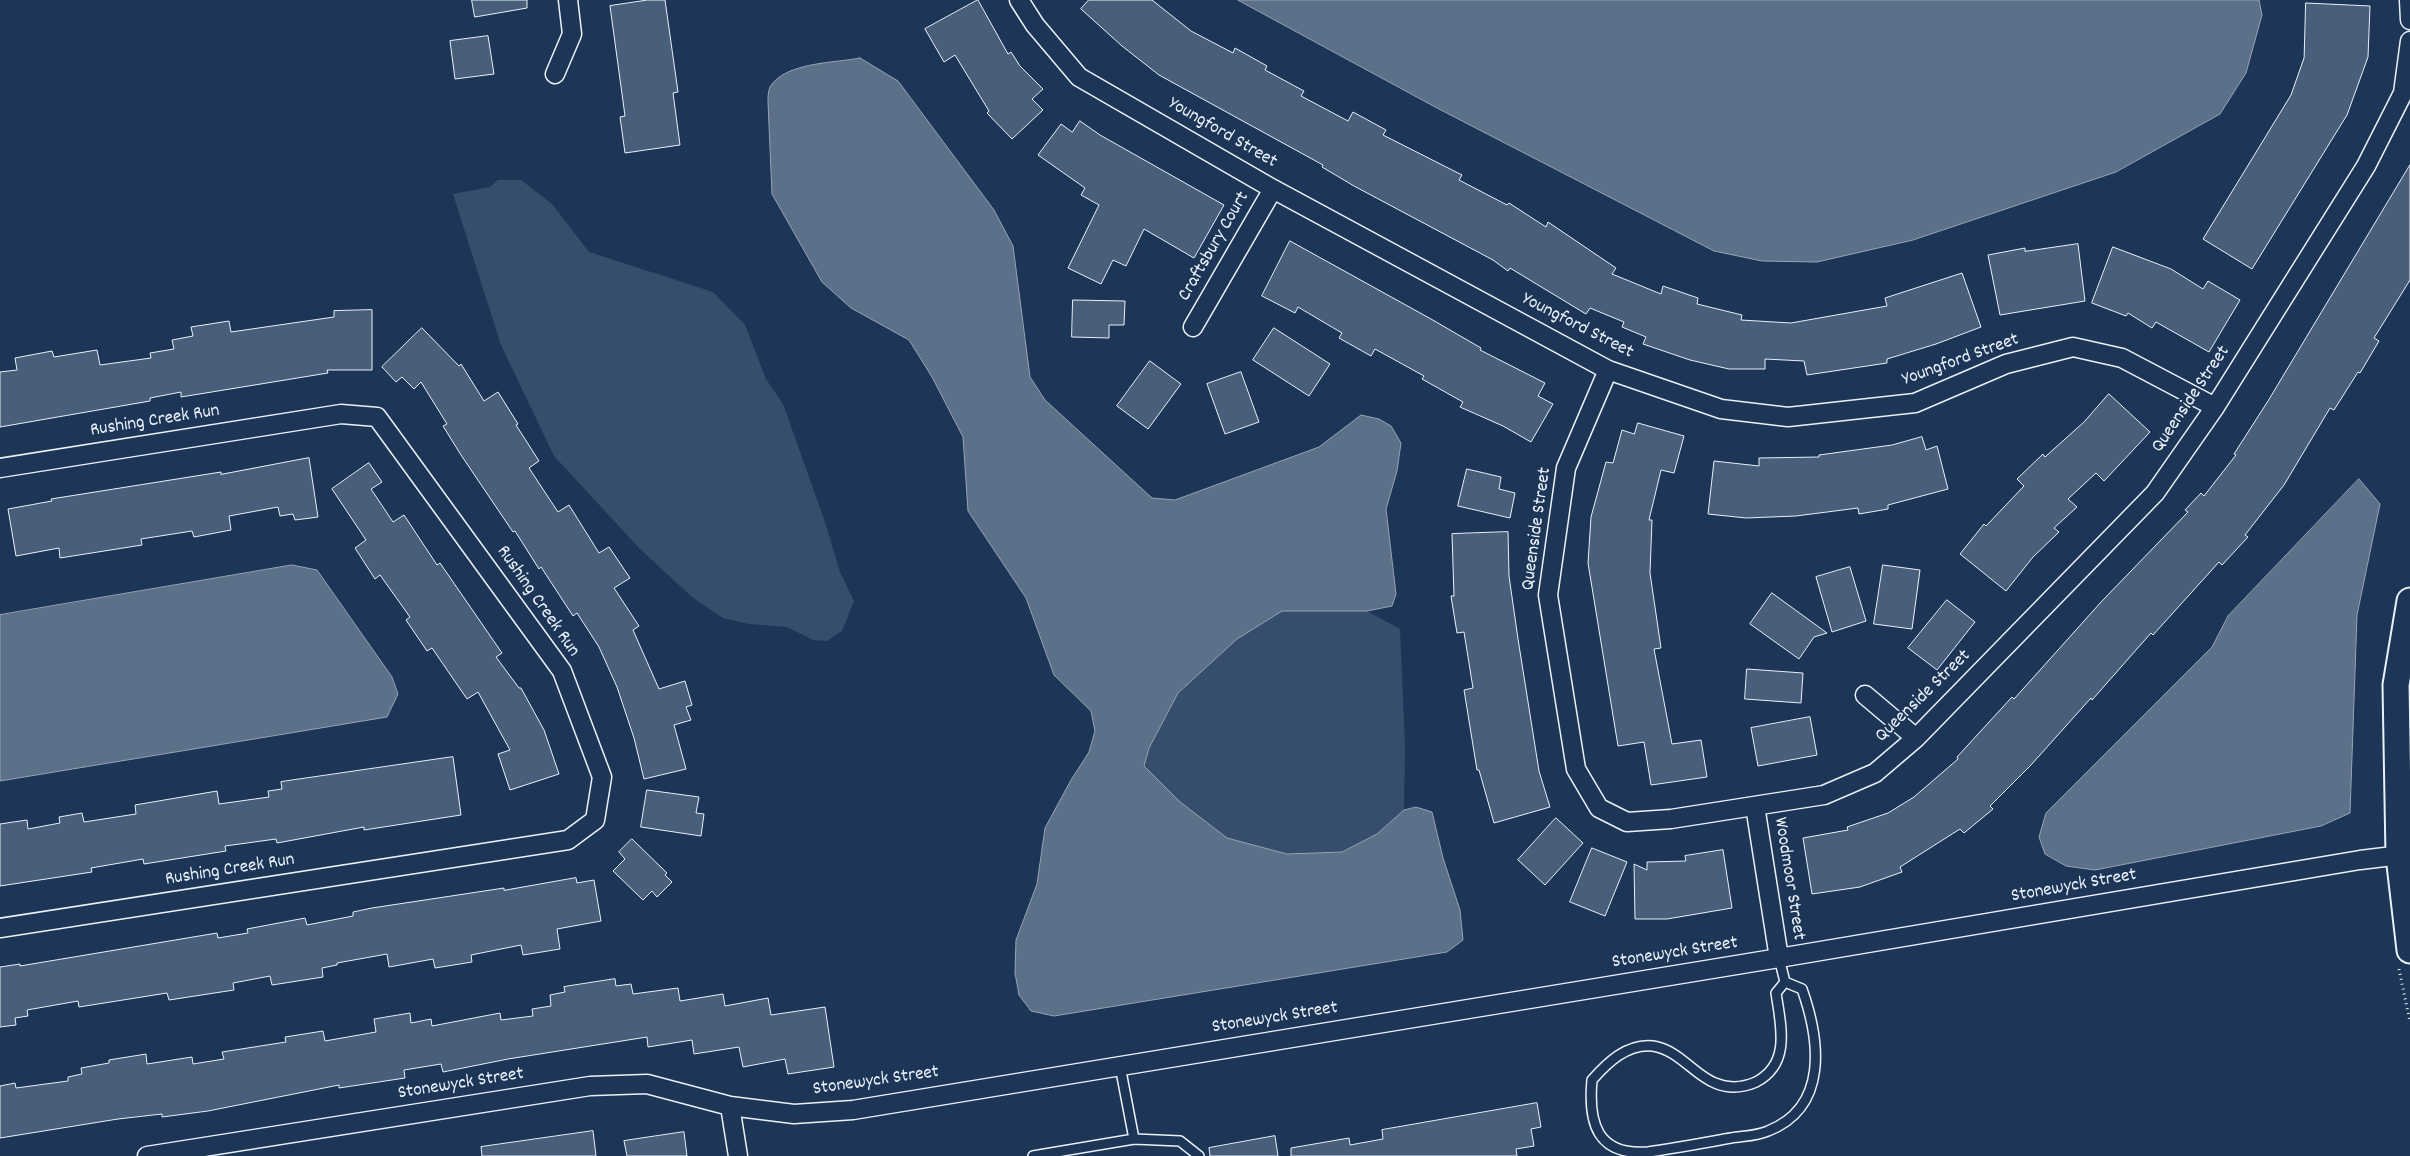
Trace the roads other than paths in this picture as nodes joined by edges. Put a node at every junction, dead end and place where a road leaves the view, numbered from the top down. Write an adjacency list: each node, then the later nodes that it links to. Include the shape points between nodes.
1 (568, 0): 6 (street, via 572,34)
2 (1019, 0): 7 (street, Youngford Street, via 1035,25 1079,77)
3 (2409, 0): 4 (street)
4 (2410, 20)
5 (2410, 41): 10 (street, Queenside Street, via 2403,93 2366,166)
6 (555, 74)
7 (1273, 188): 8 (street, Craftsbury Court); 9 (street, Youngford Street)
8 (1193, 327)
9 (1608, 370): 10 (street, Youngford Street, via 1721,409 1788,417 1915,403 2006,364 2073,347 2122,358); 15 (street, Queenside Street, via 1566,468 1548,595 1576,769 1599,808 1627,822)
10 (2215, 407): 14 (street, Queenside Street, via 2155,493)
11 (0, 468): 17 (street, Rushing Creek Run, via 340,414 377,417 562,670 602,778 595,820 568,840)
12 (2410, 601): 16 (street, via 2396,685)
13 (1865, 695): 14 (street)
14 (1916, 738): 15 (street, Queenside Street, via 1875,773 1824,795)
15 (1755, 806): 19 (street, Woodmoor Street)
16 (2404, 855): 18 (street); 19 (street, Stonewyck Street, via 2350,861)
17 (0, 928)
18 (2410, 950)
19 (1779, 958): 20 (lane); 21 (street, Stonewyck Street)
20 (1785, 982): 20 (lane, via 1776,993 1782,1033 1778,1061 1768,1076 1732,1088 1713,1083 1688,1063 1652,1046 1618,1055 1592,1080 1590,1104 1596,1130 1605,1142 1617,1152 1633,1154 1767,1132 1789,1120 1810,1096 1815,1052 1802,989)
21 (1120, 1066): 22 (street, Stonewyck Street, via 854,1110 794,1114); 23 (lane)
22 (730, 1106): 24 (street, Stonewyck Street, via 647,1084 590,1086); 25 (street)
23 (1134, 1139): 26 (lane); 27 (lane, via 1180,1140)
24 (157, 1155)
25 (738, 1156)
26 (1033, 1156)
27 (1199, 1156)

